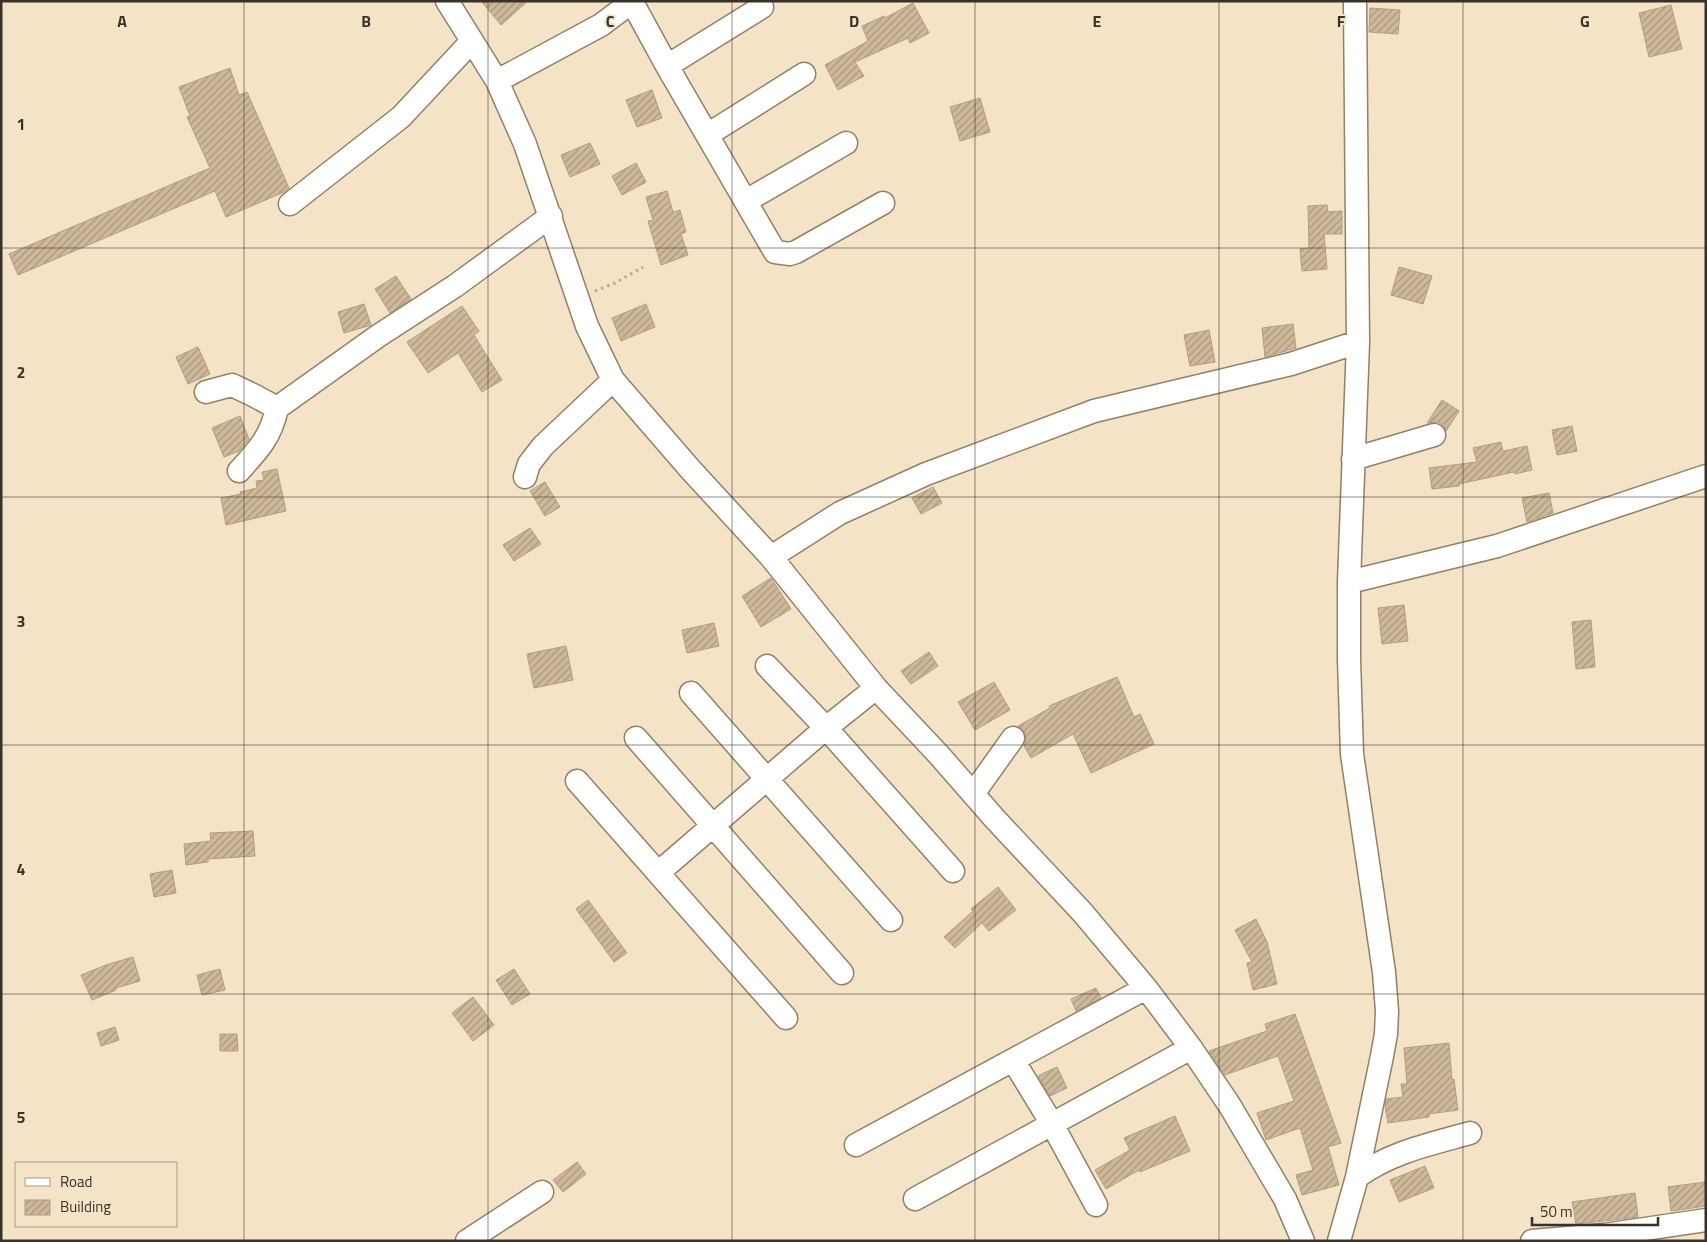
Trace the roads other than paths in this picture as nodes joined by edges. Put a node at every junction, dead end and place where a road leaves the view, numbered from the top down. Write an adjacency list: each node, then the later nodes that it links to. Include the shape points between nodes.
1 (447, 1): 5 (street)
2 (1355, 1): 15 (street)
3 (633, 2): 6 (street); 8 (street, via 601,25)
4 (762, 7): 6 (street)
5 (471, 42): 8 (street); 13 (street, via 401,118)
6 (667, 66): 9 (street)
7 (804, 74): 9 (street)
8 (497, 81): 14 (street, via 525,144)
9 (707, 135): 11 (street)
10 (846, 143): 11 (street)
11 (746, 201): 12 (street, via 775,252 790,254)
12 (883, 203)
13 (290, 204)
14 (551, 216): 16 (street, via 588,326); 18 (street)
15 (1358, 342): 20 (street); 24 (street, via 1290,364 1094,411 917,478 840,513)
16 (613, 380): 23 (street, via 543,446 529,464); 24 (street)
17 (206, 392): 18 (street, via 232,386)
18 (277, 408): 21 (street, via 264,443)
19 (1434, 435): 20 (street)
20 (1353, 459): 25 (street)
21 (239, 471)
22 (1706, 476): 25 (street, via 1497,546)
23 (525, 477)
24 (771, 557): 27 (street)
25 (1349, 582): 47 (street, via 1352,754 1387,1011 1386,1034)
26 (767, 666): 29 (street)
27 (876, 688): 29 (street); 34 (street)
28 (691, 693): 32 (street)
29 (826, 728): 32 (street); 36 (street)
30 (636, 738): 35 (street)
31 (1013, 738): 34 (street)
32 (766, 780): 35 (street); 38 (street)
33 (577, 781): 37 (street)
34 (973, 794): 40 (street, via 1082,912)
35 (713, 826): 37 (street); 39 (street)
36 (953, 871)
37 (658, 873): 41 (street)
38 (891, 920)
39 (842, 973)
40 (1146, 988): 42 (street); 43 (street)
41 (786, 1018)
42 (1191, 1048): 44 (street); 53 (street, via 1281,1191)
43 (1013, 1060): 44 (street); 46 (street)
44 (1052, 1124): 49 (street); 50 (street)
45 (1470, 1134): 47 (street, via 1383,1160)
46 (856, 1145)
47 (1357, 1177): 54 (street)
48 (542, 1192): 52 (street)
49 (915, 1199)
50 (1096, 1205)
51 (1706, 1220): 55 (street, via 1604,1235)
52 (467, 1241)
53 (1303, 1241)
54 (1340, 1241)
55 (1532, 1241)

